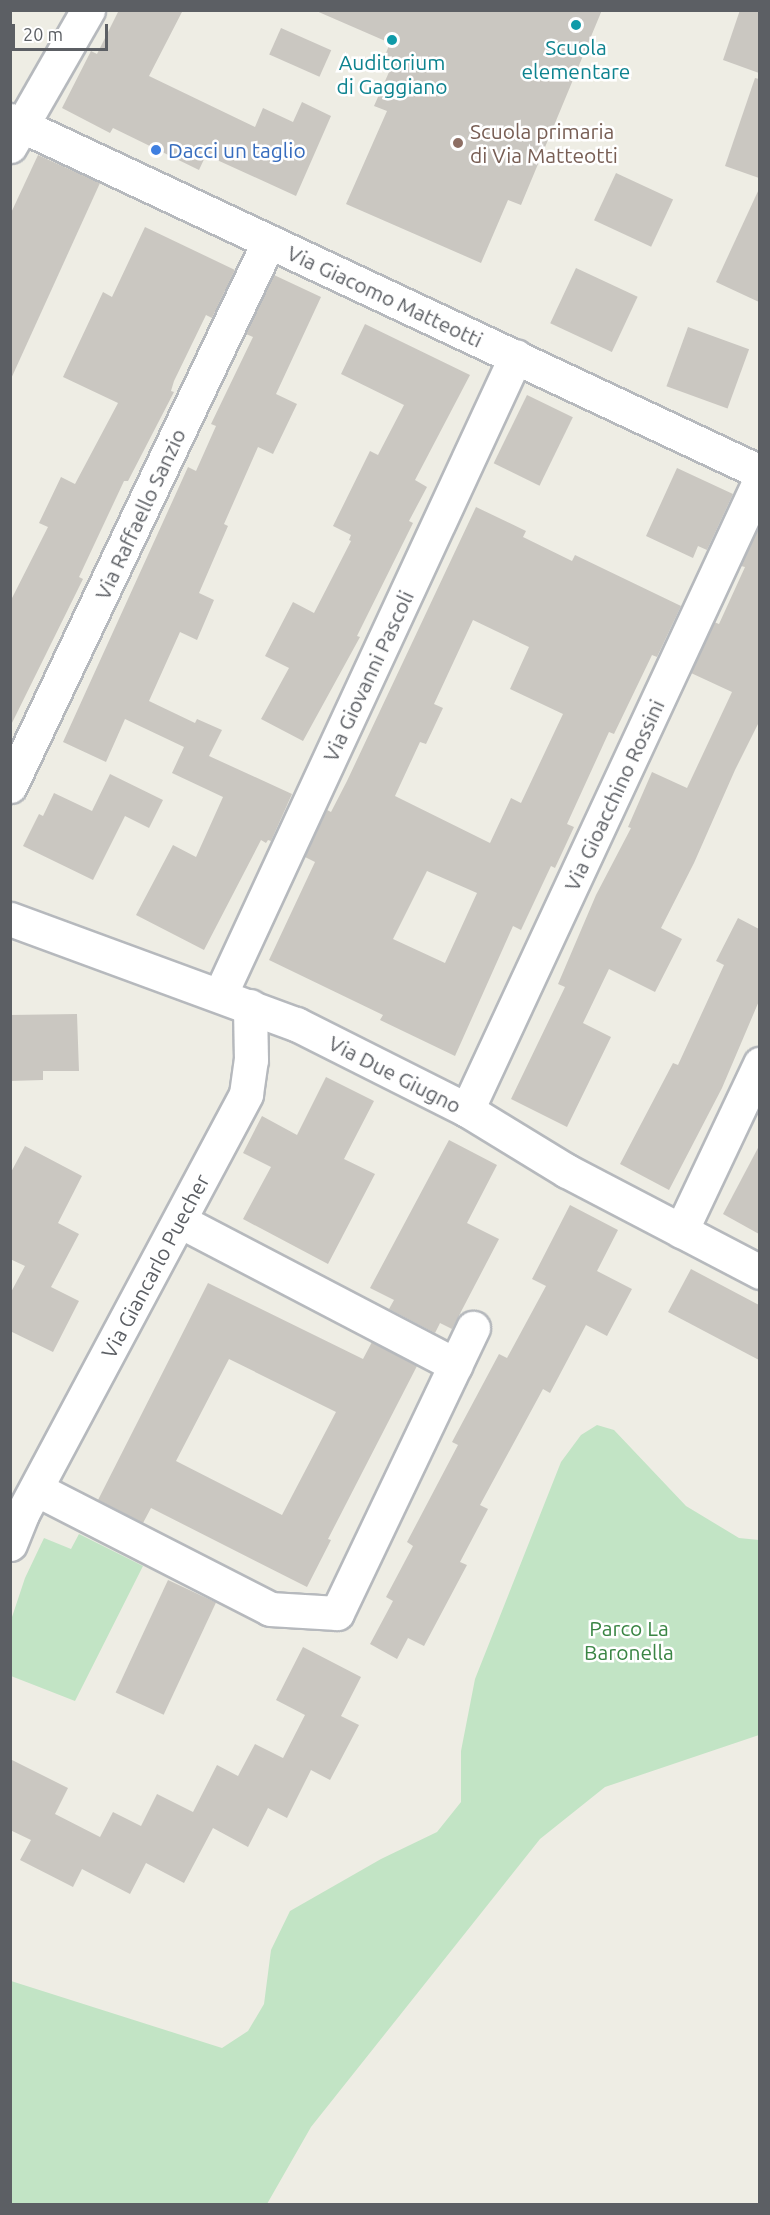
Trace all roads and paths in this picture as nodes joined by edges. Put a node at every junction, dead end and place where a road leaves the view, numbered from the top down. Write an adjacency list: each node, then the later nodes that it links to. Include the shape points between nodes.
1 (88, 10): 2 (street)
2 (14, 130): 3 (street, Via Giacomo Matteotti)
3 (269, 241): 4 (street, Via Giacomo Matteotti); 7 (street, Via Raffaello Sanzio)
4 (516, 357): 5 (street, Via Giacomo Matteotti); 9 (street, Via Giovanni Pascoli)
5 (759, 472)
6 (759, 480): 12 (street, Via Gioacchino Rossini)
7 (10, 786)
8 (10, 918): 9 (street, Via Due Giugno)
9 (220, 995): 10 (street, Via Due Giugno)
10 (250, 1006): 12 (street, Via Due Giugno, via 296,1024); 13 (street, Via Giancarlo Puecher, via 251,1060 246,1094)
11 (759, 1064): 14 (street)
12 (467, 1110): 14 (street, Via Due Giugno, via 567,1171)
13 (180, 1221): 17 (street); 18 (street, Via Giancarlo Puecher)
14 (681, 1231): 15 (street, Via Due Giugno)
15 (759, 1272)
16 (473, 1328): 17 (street)
17 (456, 1365): 18 (street, via 337,1613 270,1609)
18 (23, 1506): 19 (street, Via Giancarlo Puecher)
19 (10, 1544)

